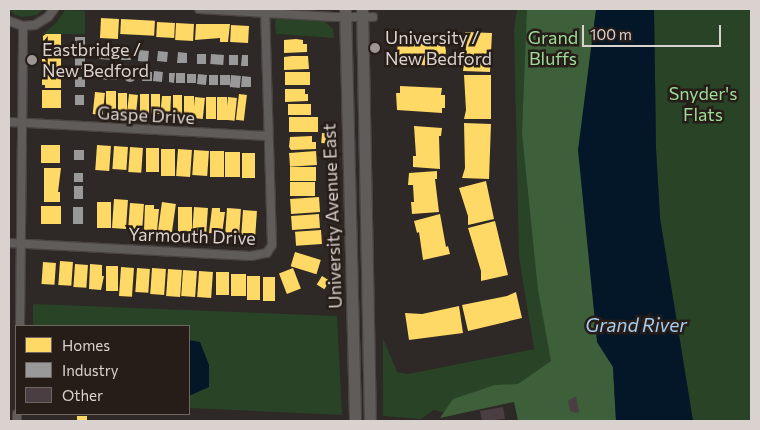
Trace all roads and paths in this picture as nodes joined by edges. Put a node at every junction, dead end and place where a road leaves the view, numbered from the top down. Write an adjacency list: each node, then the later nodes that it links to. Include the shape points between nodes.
1 (54, 9): 7 (street, via 40,23)
2 (199, 9): 3 (street)
3 (265, 11): 4 (street); 10 (street, Yarmouth Drive)
4 (345, 13): 5 (street); 14 (main road, University Avenue East)
5 (366, 15): 15 (main road, University Avenue East)
6 (9, 21): 7 (street)
7 (23, 26): 9 (street)
8 (9, 122): 9 (street, Gaspe Drive)
9 (22, 123): 10 (street, Gaspe Drive); 12 (street)
10 (268, 136): 12 (street, Yarmouth Drive, via 272,245 267,253 251,256)
11 (9, 243): 12 (street)
12 (21, 243): 13 (street)
13 (20, 325)
14 (355, 421)
15 (370, 421)

